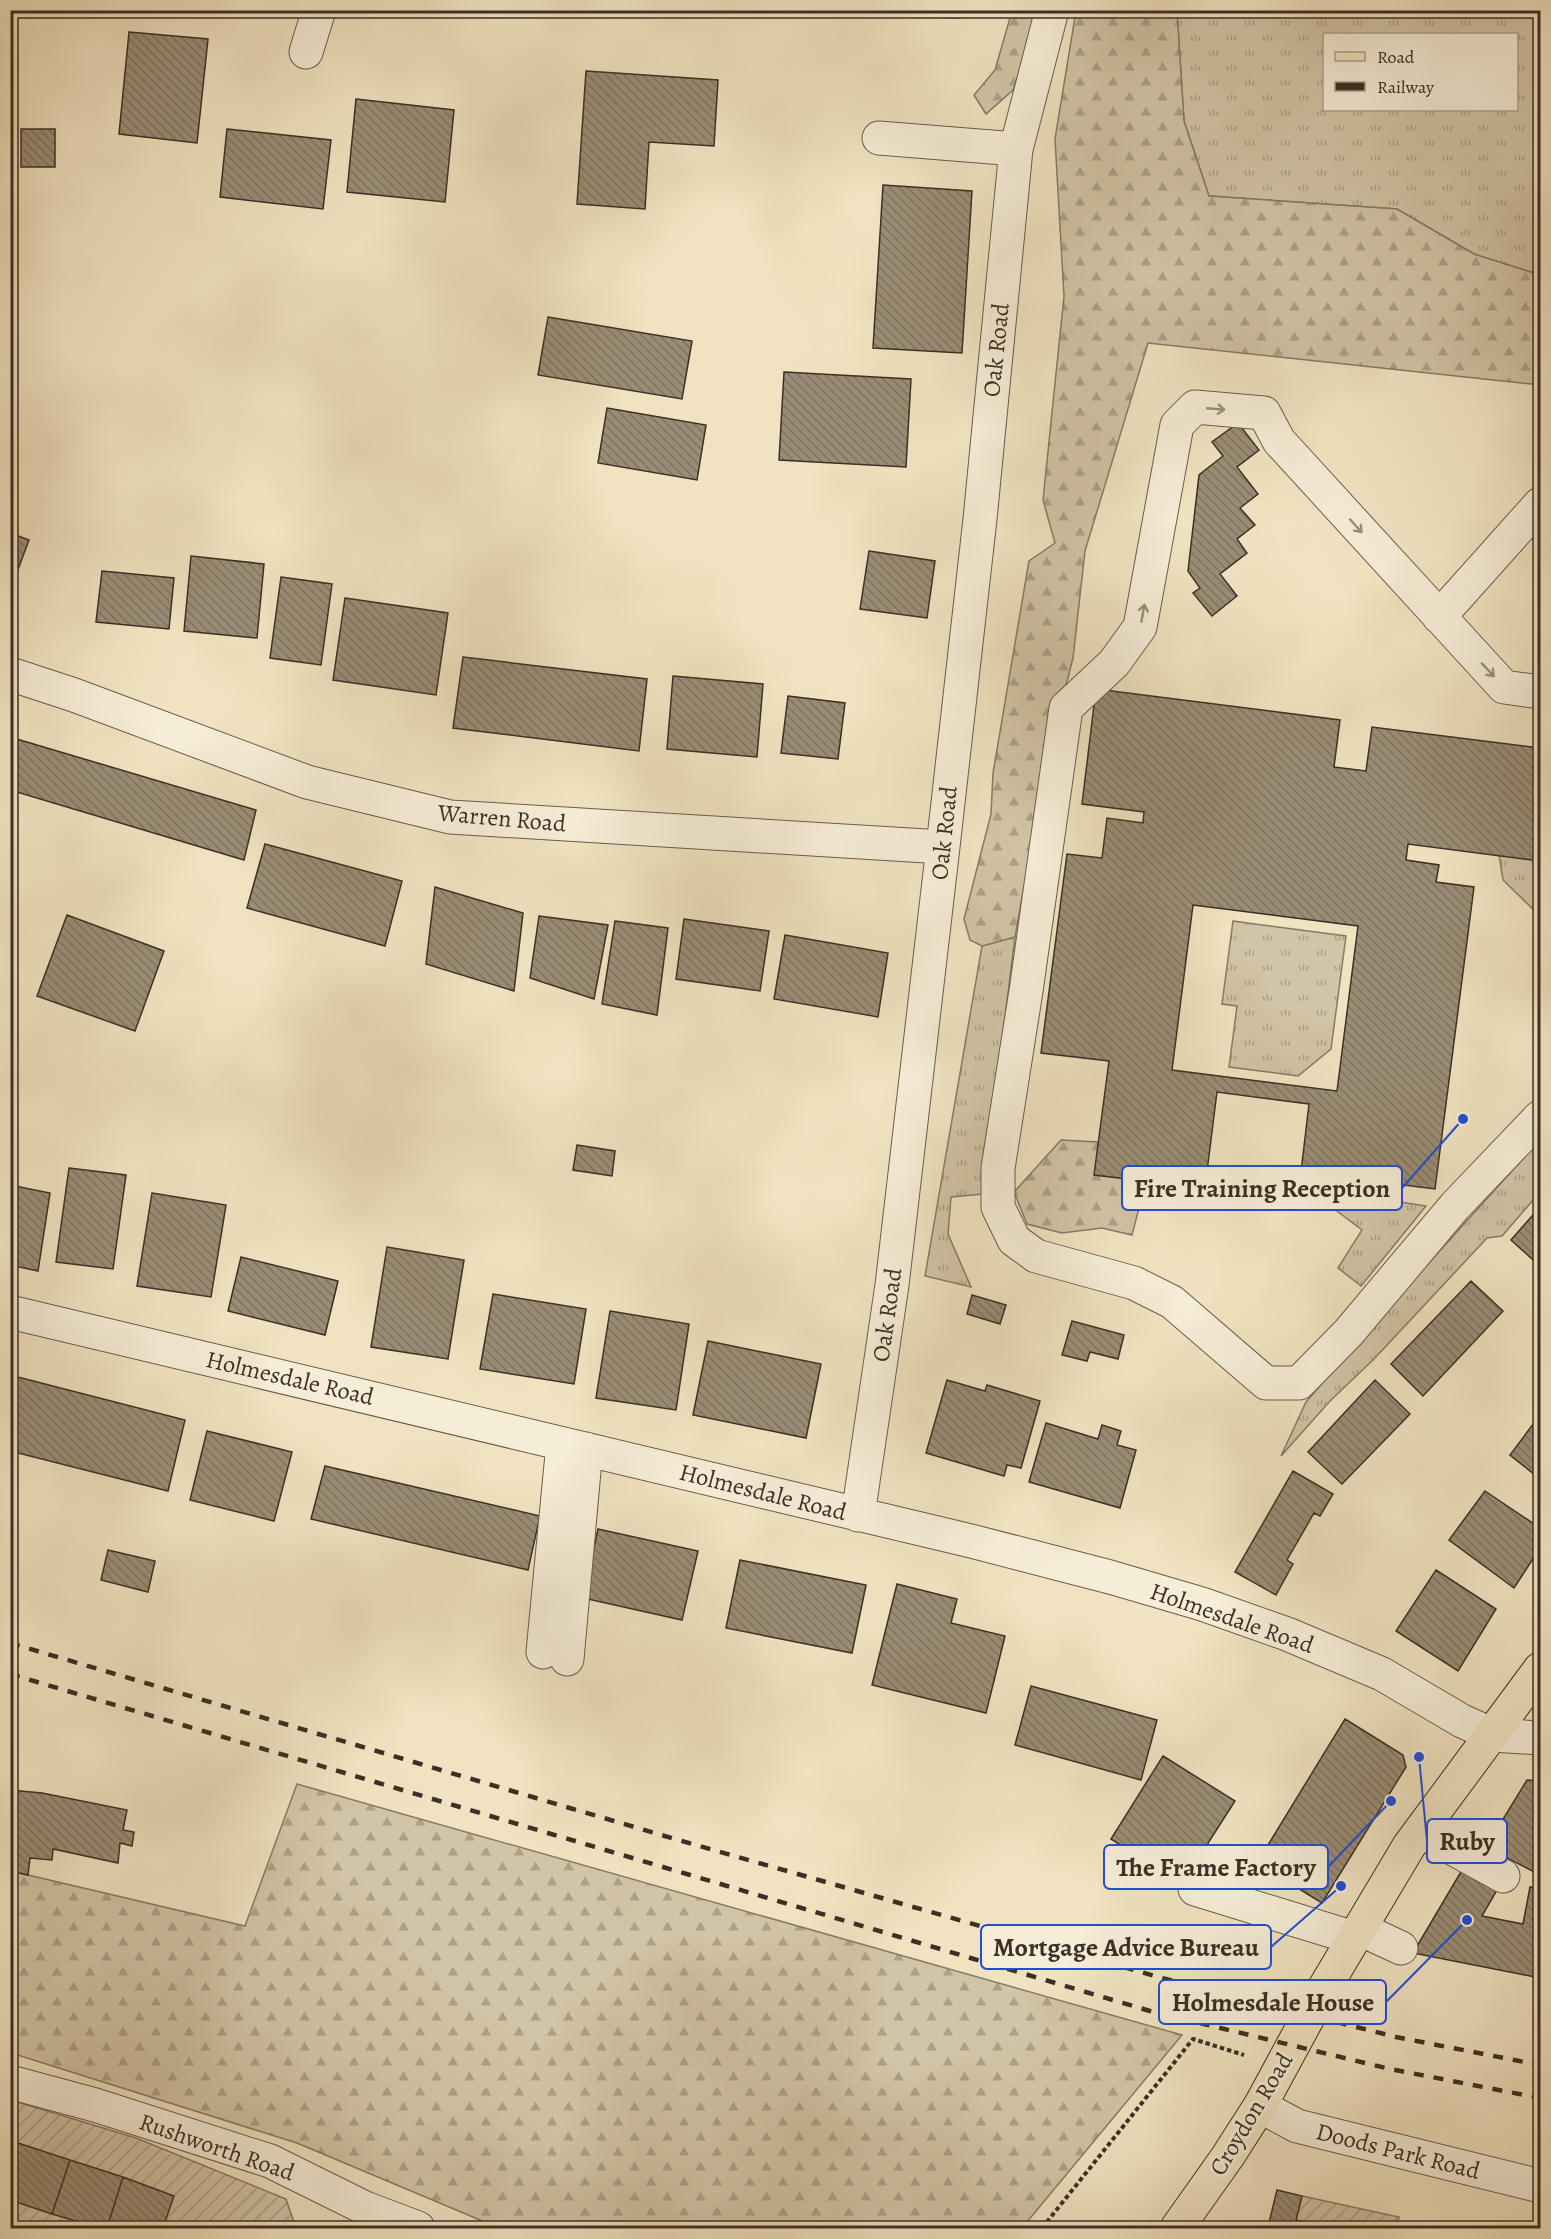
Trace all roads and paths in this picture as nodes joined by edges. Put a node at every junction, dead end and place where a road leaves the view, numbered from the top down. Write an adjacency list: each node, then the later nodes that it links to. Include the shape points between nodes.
1 (319, 10): 3 (street)
2 (1052, 10): 5 (street, Oak Road)
3 (306, 52)
4 (879, 138): 5 (street)
5 (1016, 149): 10 (street, Oak Road)
6 (1540, 504): 7 (street)
7 (1440, 617): 9 (street, one-way to 9, via 1504,687); 11 (street, one-way to 7, via 1455,1206 1349,1332 1299,1383 1266,1383 1172,1302 1134,1283 1036,1256 1014,1240 998,1207 998,1168 1066,708 1114,663 1140,627 1177,425 1195,407 1264,413 1279,441)
8 (10, 674): 10 (street, Warren Road, via 307,782 450,818)
9 (1540, 692)
10 (943, 847): 14 (street, Oak Road, via 892,1285)
11 (1540, 1117)
12 (10, 1311): 13 (street, Holmesdale Road)
13 (575, 1447): 14 (street, Holmesdale Road); 15 (street)
14 (858, 1515): 17 (street, Holmesdale Road, via 1110,1577 1202,1604 1382,1674)
15 (555, 1656)
16 (1540, 1669): 17 (main road, Croydon Road)
17 (1493, 1735): 18 (street); 19 (main road, Croydon Road)
18 (1540, 1738)
19 (1421, 1831): 20 (street); 22 (main road, Croydon Road)
20 (1503, 1876)
21 (1195, 1890): 22 (street)
22 (1357, 1933): 23 (street); 26 (main road, Croydon Road)
23 (1401, 1948)
24 (1254, 2058): 30 (path, via 1192,2039)
25 (10, 2082): 28 (street, Rushworth Road, via 270,2161)
26 (1260, 2106): 27 (street, Doods Park Road, via 1297,2126); 31 (main road, Croydon Road)
27 (1540, 2186)
28 (361, 2218): 29 (street, Rushworth Road)
29 (418, 2229)
30 (1042, 2229)
31 (1177, 2229)

